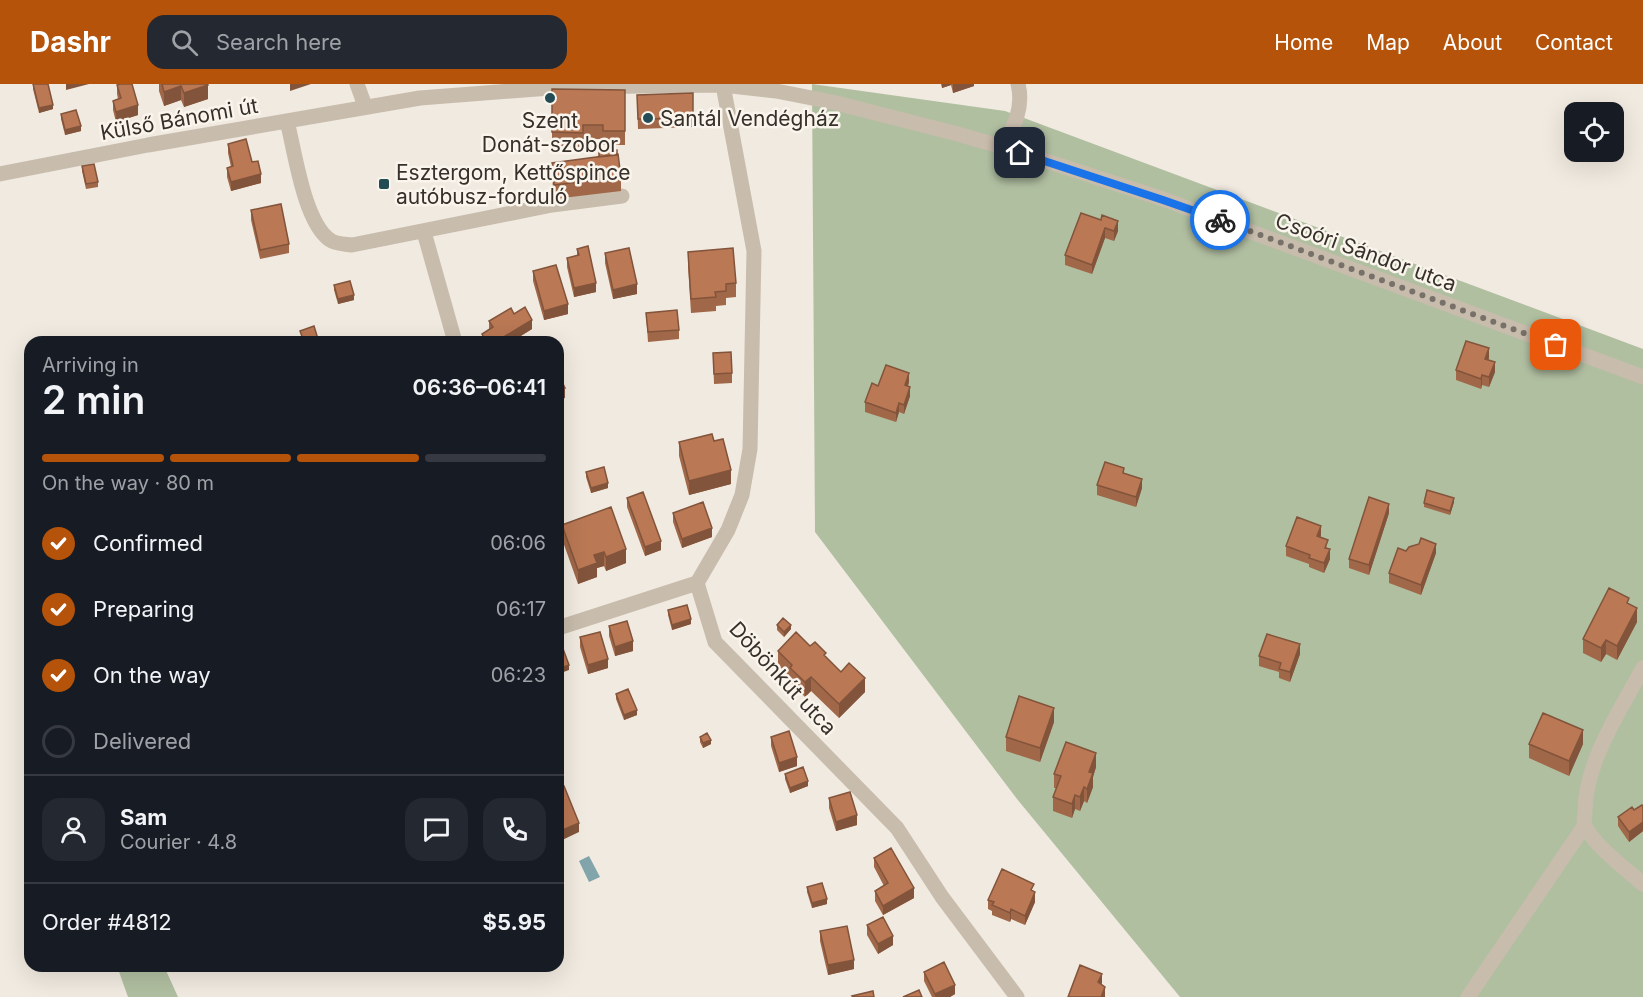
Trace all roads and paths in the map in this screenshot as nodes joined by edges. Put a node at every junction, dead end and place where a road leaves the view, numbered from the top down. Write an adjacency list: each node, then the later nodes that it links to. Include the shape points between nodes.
1 (357, 84): 4 (street)
2 (1018, 84): 6 (street, via 1020,105 1016,123)
3 (723, 85): 4 (street, Külső Bánomi út, via 563,87); 6 (street, Csoóri Sándor utca, via 831,102); 12 (street, via 754,251 750,449 739,504)
4 (365, 106): 5 (street, Külső Bánomi út)
5 (287, 122): 7 (street, Külső Bánomi út); 9 (street, via 309,212 318,230 331,241 352,245)
6 (1004, 147): 11 (street, Csoóri Sándor utca, via 1163,200)
7 (0, 174)
8 (622, 196): 9 (street, via 543,207)
9 (424, 232): 10 (street)
10 (453, 336)
11 (1643, 377)
12 (696, 583): 13 (street); 17 (street, Döbönkút utca, via 715,642 897,828 942,897)
13 (564, 626)
14 (1643, 668): 15 (street, via 1590,774)
15 (1584, 825): 16 (street, via 1604,850); 18 (street)
16 (1643, 884)
17 (1017, 997)
18 (1468, 997)

